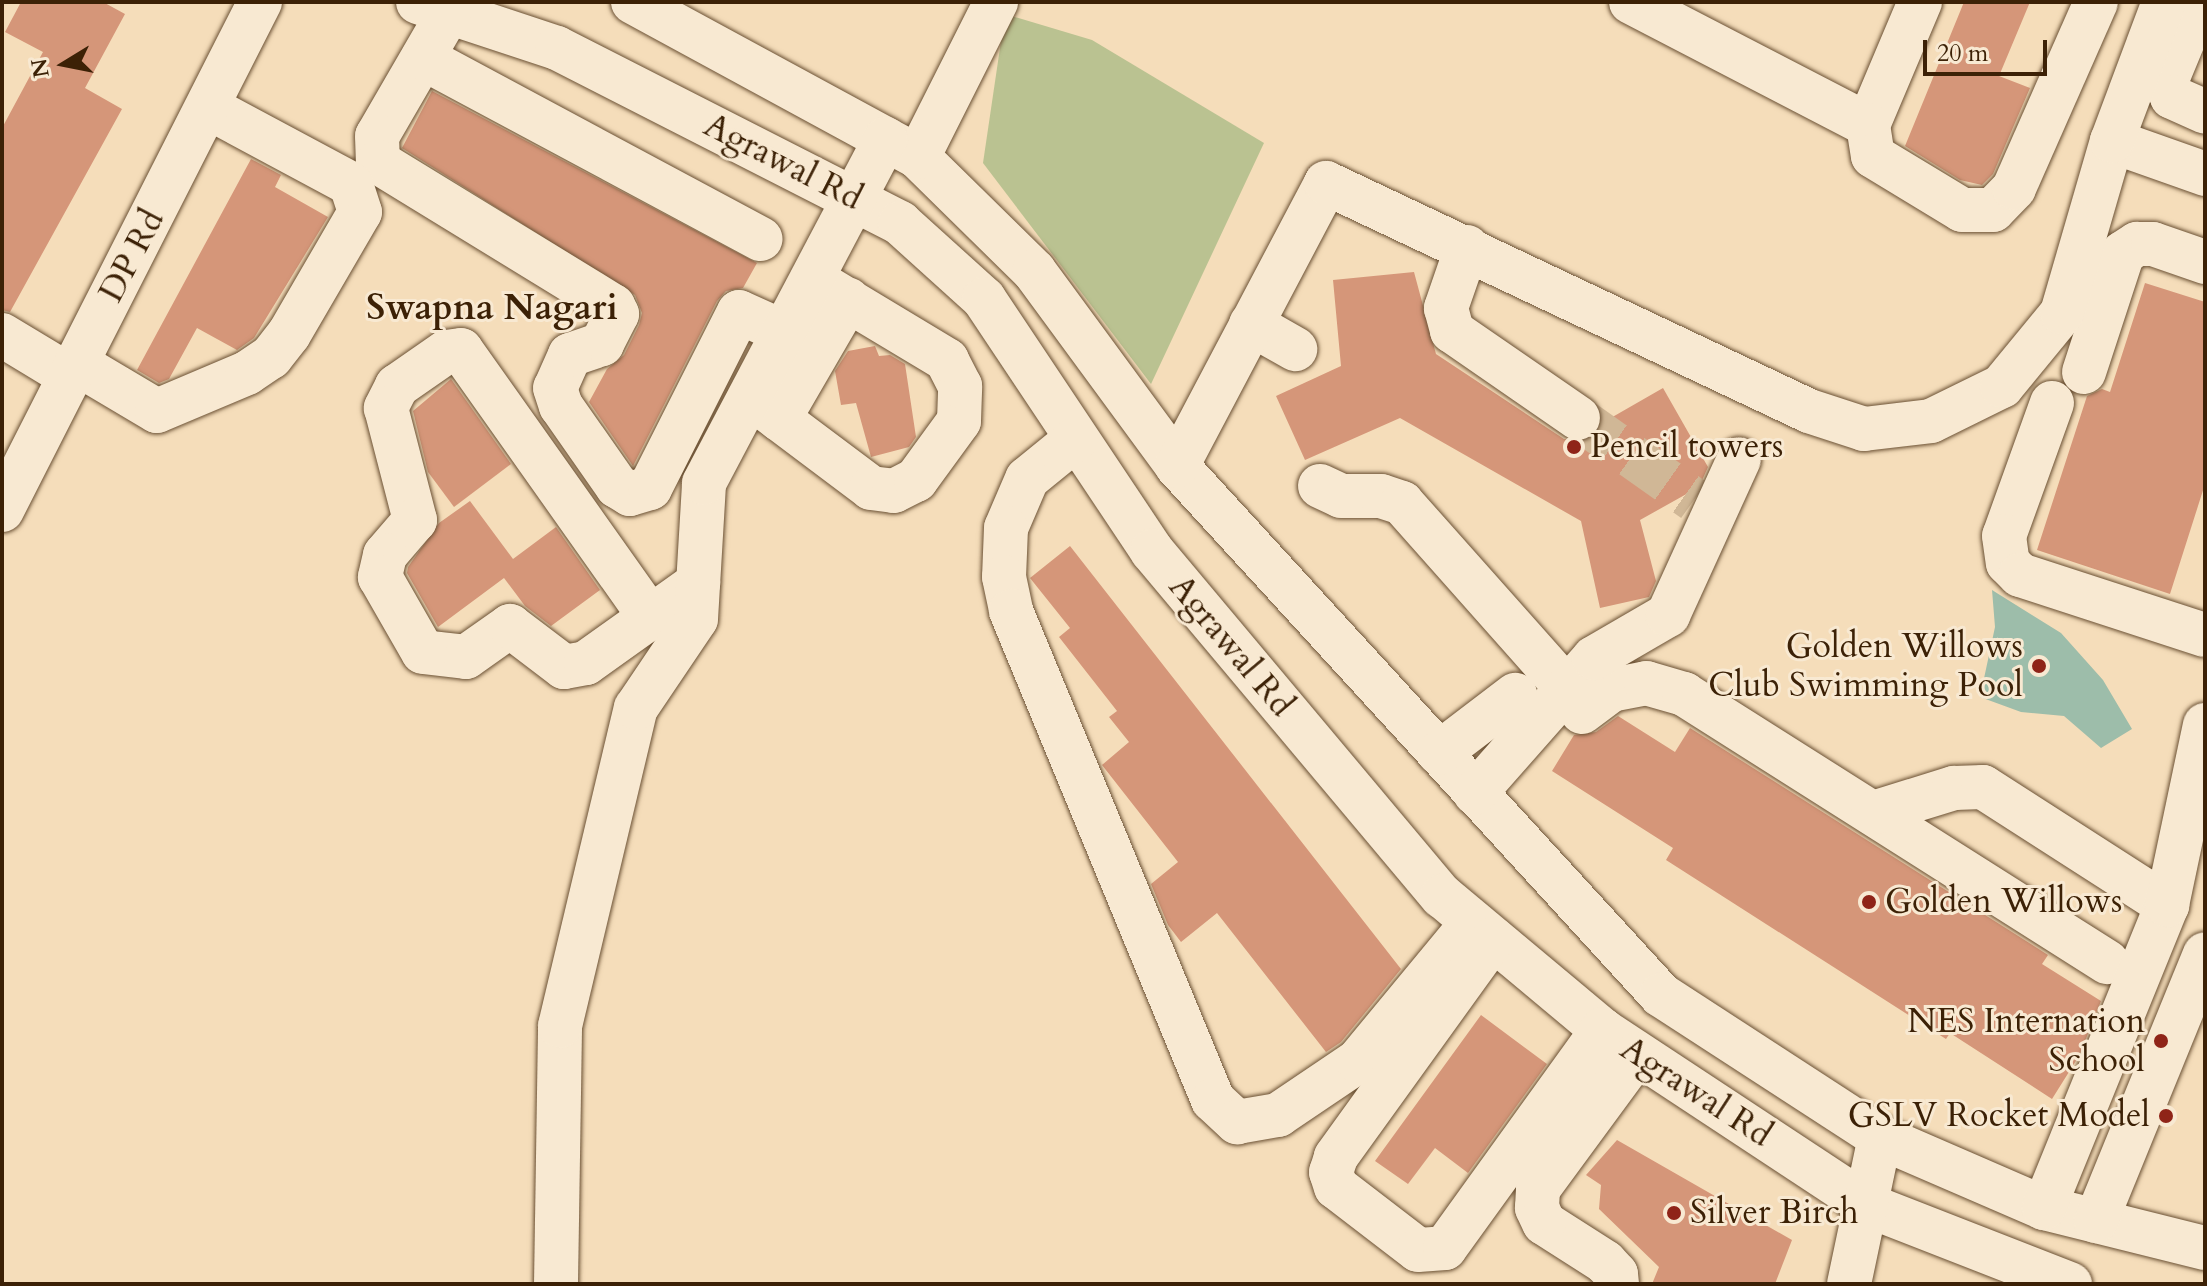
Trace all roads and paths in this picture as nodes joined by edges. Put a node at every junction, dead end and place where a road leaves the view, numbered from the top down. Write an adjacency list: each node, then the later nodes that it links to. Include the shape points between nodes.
1 (260, 2): 11 (street, DP Rd)
2 (633, 2): 15 (street, Agrawal Rd)
3 (996, 2): 15 (street)
4 (1631, 2): 13 (street)
5 (1920, 2): 13 (street)
6 (2096, 2): 13 (street, via 2014,188 1993,210 1962,210 1873,156)
7 (2164, 2): 14 (street)
8 (2199, 2): 12 (street, via 2166,82 2172,97)
9 (433, 7): 10 (street); 17 (street, Agrawal Rd, via 557,48)
10 (423, 58): 18 (street); 23 (street, via 377,136 378,162 613,306 617,314 602,344 570,355 555,388 561,406 617,486 630,494 650,488 739,312)
11 (209, 108): 26 (street, DP Rd); 26 (street, via 351,184 360,212 289,334 271,357 247,373 157,411)
12 (2205, 112)
13 (1868, 125)
14 (2112, 141): 16 (street); 19 (street, via 2062,313 2002,386 1931,421 1907,440 1809,411)
15 (902, 148): 17 (street); 33 (street, Agrawal Rd, via 1034,271)
16 (2205, 174)
17 (855, 197): 21 (street); 31 (street, Agrawal Rd, via 900,223 984,299)
18 (761, 239)
19 (1467, 247): 22 (street, via 1326,183); 30 (street, via 1446,308 1452,331)
20 (2205, 262): 27 (street, via 2153,244 2137,244 2123,253)
21 (830, 290): 23 (street); 29 (street); 29 (street, via 947,360 960,386 959,421 916,480 894,491 871,488)
22 (1251, 324): 25 (street); 33 (street)
23 (783, 332): 29 (street)
24 (2, 335): 26 (street)
25 (1295, 349)
26 (73, 370): 35 (street, DP Rd)
27 (2084, 372)
28 (2052, 403): 38 (street, via 2004,536 2008,563 2020,575)
29 (764, 408): 36 (street, via 704,483)
30 (1578, 418)
31 (1076, 439): 45 (street, Agrawal Rd, via 1152,551 1442,896); 45 (street, via 1027,479 1006,528 1004,577 1011,611 1213,1100 1237,1122 1278,1115 1358,1061)
32 (1739, 459): 39 (street, via 1704,507 1668,615 1594,658)
33 (1177, 466): 41 (street, Agrawal Rd)
34 (1320, 486): 39 (street, via 1341,496 1381,496 1402,503)
35 (2, 510)
36 (698, 583): 37 (street); 55 (street, via 696,619 636,708 560,1026)
37 (650, 617): 37 (street, via 586,663 564,667 510,626 466,657 423,652 380,577 385,555 415,520 386,408 397,386 446,352 461,350)
38 (2205, 635)
39 (1554, 700): 41 (street); 42 (street); 43 (street, via 1646,683 1684,694)
40 (2205, 725): 44 (street)
41 (1439, 753): 42 (street, Agrawal Rd)
42 (1475, 793): 50 (street, Agrawal Rd, via 1661,995)
43 (1873, 813): 44 (street, via 1954,788 1983,787); 47 (street)
44 (2167, 905): 52 (street)
45 (1483, 930): 48 (street, Agrawal Rd); 48 (street, via 1336,1157 1331,1172 1336,1187 1418,1250 1445,1248)
46 (2205, 954): 53 (street)
47 (2107, 962)
48 (1602, 1030): 49 (street, Agrawal Rd)
49 (1637, 1054): 51 (street, Agrawal Rd); 56 (street, via 1538,1189 1537,1208 1544,1223 1605,1262)
50 (1880, 1137): 51 (street); 52 (street, Agrawal Rd)
51 (1867, 1205): 57 (street); 58 (street, Agrawal Rd)
52 (2044, 1208): 53 (street, Agrawal Rd)
53 (2096, 1221): 54 (street, Agrawal Rd)
54 (2205, 1248)
55 (556, 1284)
56 (1617, 1284)
57 (1849, 1284)
58 (2070, 1284)

